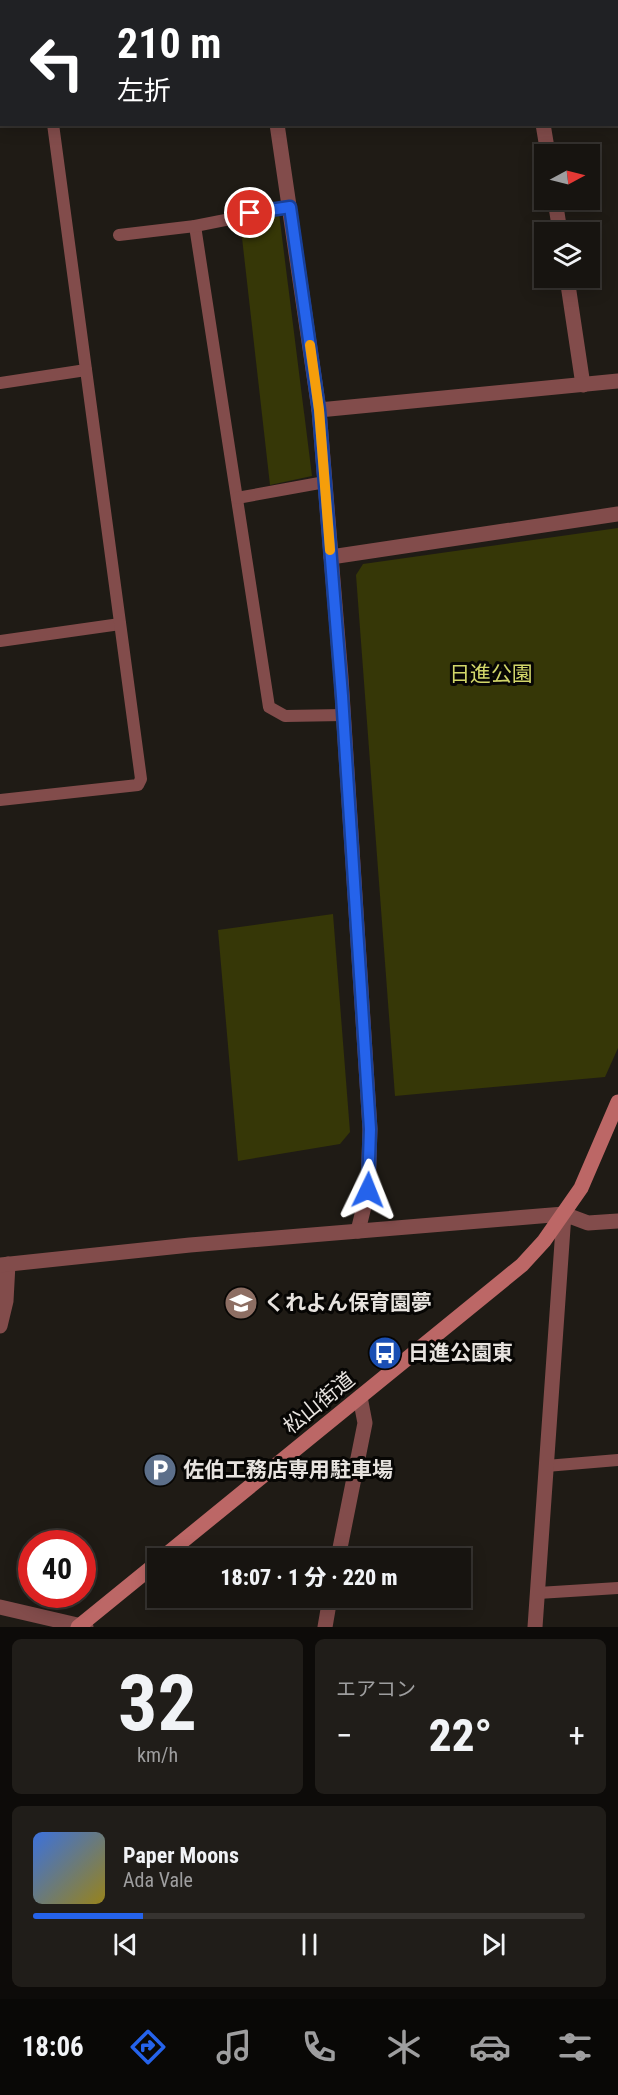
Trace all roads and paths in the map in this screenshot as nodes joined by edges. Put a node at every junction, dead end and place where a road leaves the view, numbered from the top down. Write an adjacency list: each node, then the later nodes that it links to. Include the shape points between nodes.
1 (53, 126): 9 (lane)
2 (277, 126): 5 (street)
3 (543, 126): 4 (street)
4 (546, 144)
5 (290, 207): 6 (lane); 13 (street)
6 (195, 226): 7 (lane); 15 (lane)
7 (119, 235)
8 (568, 288): 12 (street)
9 (86, 370): 11 (lane); 18 (lane)
10 (618, 381): 12 (street)
11 (0, 383)
12 (583, 385): 13 (street)
13 (319, 410): 14 (street)
14 (325, 482): 15 (lane); 17 (street)
15 (237, 498): 20 (lane, via 269,707 285,716)
16 (618, 514): 17 (street)
17 (331, 557): 20 (street)
18 (120, 624): 19 (lane); 21 (lane, via 141,779 138,785)
19 (0, 641)
20 (343, 715): 25 (street, via 370,1129 368,1190)
21 (0, 800)
22 (618, 1102): 23 (main road, 松山街道, via 581,1188)
23 (564, 1214): 24 (street, via 588,1223); 25 (street); 28 (main road, 松山街道, via 522,1265); 30 (street)
24 (618, 1221)
25 (358, 1231): 26 (street)
26 (4, 1264): 27 (street, via 6,1301)
27 (0, 1326)
28 (360, 1397): 31 (main road, 松山街道); 32 (street, via 365,1423)
29 (618, 1460): 30 (lane)
30 (546, 1466): 35 (street)
31 (174, 1548)
32 (340, 1548)
33 (147, 1571): 38 (main road)
34 (618, 1588): 35 (lane)
35 (538, 1593): 40 (street)
36 (0, 1607): 38 (street)
37 (328, 1608): 39 (street)
38 (81, 1627)
39 (324, 1627)
40 (535, 1627)

